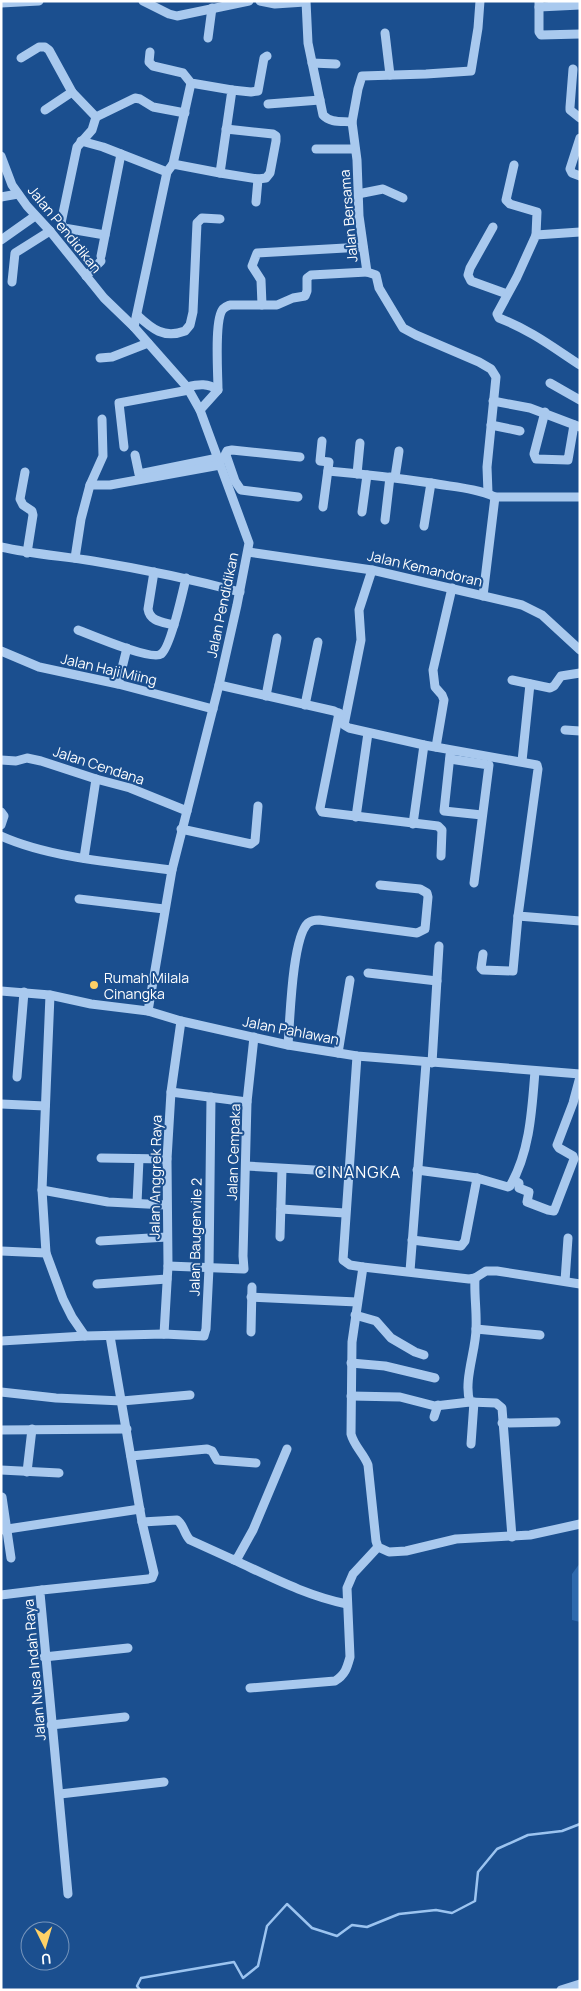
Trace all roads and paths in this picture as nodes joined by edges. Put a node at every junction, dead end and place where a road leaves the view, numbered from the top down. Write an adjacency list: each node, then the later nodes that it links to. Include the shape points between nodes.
1 (39, 1): 7 (street)
2 (143, 1): 10 (street, via 177,16)
3 (249, 1): 10 (street)
4 (260, 1): 5 (street, via 275,4)
5 (305, 1): 17 (street)
6 (480, 1): 20 (street, Jalan Bersama, via 471,71)
7 (2, 3)
8 (539, 4): 9 (street); 12 (street, via 541,35)
9 (580, 5)
10 (212, 8): 13 (street)
11 (385, 33): 20 (street)
12 (580, 34)
13 (208, 38)
14 (150, 52): 21 (street, via 150,64 183,73)
15 (267, 56): 22 (street, via 258,91)
16 (21, 58): 23 (street, via 45,47)
17 (312, 63): 18 (street); 24 (street)
18 (336, 64)
19 (573, 69): 29 (street, via 570,110)
20 (390, 75): 30 (street, Jalan Bersama, via 362,76)
21 (191, 83): 22 (street); 27 (street)
22 (232, 90): 31 (street)
23 (72, 92): 26 (street); 28 (street)
24 (320, 100): 25 (street); 30 (street, via 323,115 327,118)
25 (268, 104)
26 (45, 110)
27 (185, 113): 28 (street, via 153,107 135,98); 38 (street)
28 (96, 117): 33 (street, via 92,130)
29 (580, 118)
30 (352, 122): 35 (street, Jalan Bersama)
31 (226, 129): 41 (street); 43 (street, via 276,136 270,173 266,178)
32 (580, 138): 42 (street, via 570,168 572,173)
33 (81, 141): 36 (street); 54 (street, via 62,223 64,228)
34 (316, 149): 35 (street)
35 (355, 149): 45 (street, Jalan Bersama)
36 (121, 154): 40 (street); 54 (street)
37 (2, 161): 44 (street, Jalan Pendidikan)
38 (173, 164): 40 (street); 41 (street)
39 (514, 165): 55 (street, via 506,200 537,212)
40 (167, 172): 63 (street)
41 (220, 173): 43 (street)
42 (580, 176)
43 (258, 179): 48 (street)
44 (18, 194): 46 (street); 49 (street, Jalan Pendidikan)
45 (358, 194): 47 (street, via 383,189); 57 (street, Jalan Bersama)
46 (1, 197)
47 (402, 198)
48 (256, 202)
49 (35, 216): 52 (street, Jalan Pendidikan); 56 (street)
50 (220, 219): 63 (street, via 202,218 197,224 193,312 185,331 173,334 156,332)
51 (493, 227): 61 (street, via 468,275 471,281)
52 (50, 231): 59 (street, Jalan Pendidikan); 60 (street, via 15,253)
53 (580, 232): 55 (street)
54 (105, 235): 59 (street, via 101,258)
55 (536, 235): 61 (street)
56 (1, 240)
57 (362, 247): 58 (street, Jalan Bersama); 62 (street, via 256,253 252,266 260,280)
58 (367, 272): 62 (street, via 311,275 307,278 305,296 277,305); 72 (street, Jalan Bersama, via 376,275 379,288 404,328 490,368 496,377)
59 (86, 276): 64 (street, Jalan Pendidikan)
60 (12, 282)
61 (507, 294): 67 (street, via 497,316 530,332)
62 (262, 305): 70 (street, via 230,305 220,314)
63 (137, 315): 64 (street)
64 (134, 327): 65 (street, Jalan Pendidikan)
65 (148, 343): 66 (street, via 112,357); 69 (street, Jalan Pendidikan)
66 (100, 358)
67 (580, 365)
68 (550, 382): 71 (street)
69 (188, 389): 70 (street, via 204,384); 73 (street, Jalan Pendidikan); 81 (street, via 119,403)
70 (218, 390): 73 (street)
71 (580, 400)
72 (493, 401): 74 (street); 76 (street, Jalan Bersama)
73 (200, 410): 85 (street, Jalan Pendidikan, via 201,420)
74 (544, 412): 77 (street); 77 (street, via 534,458 567,465)
75 (102, 419): 91 (street, via 103,456)
76 (491, 425): 78 (street); 92 (street, Jalan Bersama, via 487,467)
77 (577, 426)
78 (520, 431)
79 (322, 441): 86 (street, via 320,461 329,462)
80 (360, 443): 88 (street)
81 (124, 447)
82 (399, 451): 89 (street)
83 (135, 455): 85 (street, via 139,474)
84 (300, 457): 85 (street, via 232,450 227,451)
85 (221, 460): 91 (street, via 110,485); 93 (street, via 241,490); 100 (street, Jalan Pendidikan, via 246,532)
86 (328, 470): 88 (street); 95 (street)
87 (25, 472): 101 (street, via 20,499 33,515)
88 (362, 474): 89 (street); 96 (street)
89 (392, 477): 90 (street); 97 (street)
90 (431, 483): 92 (street); 98 (street)
91 (90, 485): 102 (street)
92 (492, 495): 94 (street); 108 (street, Jalan Bersama)
93 (298, 497)
94 (580, 497)
95 (323, 507)
96 (362, 512)
97 (385, 520)
98 (424, 526)
99 (1, 547): 101 (street)
100 (248, 552): 103 (street, Jalan Kemandoran); 107 (street, Jalan Pendidikan)
101 (27, 553): 102 (street)
102 (74, 558): 104 (street)
103 (372, 570): 106 (street, Jalan Kemandoran); 124 (street, via 358,610 361,640)
104 (154, 572): 105 (street); 109 (street, via 149,615 154,620)
105 (186, 578): 107 (street); 109 (street)
106 (452, 588): 108 (street, Jalan Kemandoran); 129 (street, via 433,670 435,687 444,700)
107 (240, 592): 120 (street, Jalan Pendidikan)
108 (483, 596): 114 (street, Jalan Kemandoran, via 533,609)
109 (174, 625): 113 (street, via 161,655)
110 (78, 630): 113 (street)
111 (277, 638): 121 (street)
112 (318, 642): 122 (street)
113 (127, 648): 118 (street)
114 (580, 650)
115 (1, 651): 118 (street, Jalan Haji Miing, via 39,667)
116 (580, 673): 119 (street, via 561,676 552,688)
117 (512, 680): 119 (street)
118 (118, 684): 123 (street, Jalan Haji Miing)
119 (530, 684): 132 (street)
120 (219, 685): 121 (street); 123 (street, Jalan Pendidikan)
121 (266, 696): 122 (street)
122 (306, 705): 124 (street)
123 (213, 709): 135 (street, Jalan Pendidikan)
124 (342, 715): 127 (street, via 346,726); 138 (street, via 320,808 322,812)
125 (565, 730): 126 (street)
126 (580, 730)
127 (368, 733): 128 (street); 138 (street)
128 (424, 745): 129 (street); 139 (street)
129 (436, 747): 130 (street)
130 (450, 754): 132 (street); 137 (street, via 489,765); 137 (street, via 444,811)
131 (1, 760): 133 (street, Jalan Cendana, via 27,758)
132 (522, 761): 150 (street, via 538,766)
133 (96, 779): 135 (street, Jalan Cendana, via 130,788); 144 (street)
134 (258, 806): 141 (street, via 255,841 250,844)
135 (187, 811): 141 (street, Jalan Pendidikan)
136 (1, 812): 140 (street, via 4,816)
137 (482, 815): 146 (street)
138 (356, 817): 139 (street)
139 (413, 824): 143 (street, via 438,826 442,830)
140 (1, 825)
141 (181, 830): 145 (street, Jalan Pendidikan)
142 (1, 836): 144 (street)
143 (441, 856)
144 (84, 858): 145 (street)
145 (172, 870): 149 (street, Jalan Pendidikan)
146 (474, 883)
147 (380, 885): 163 (street, via 420,889 427,893 425,929 417,933 319,920 306,925 298,948)
148 (79, 899): 149 (street)
149 (164, 910): 160 (street, Jalan Pendidikan)
150 (518, 916): 151 (street); 153 (street, via 513,971 483,970)
151 (580, 921)
152 (439, 946): 156 (street)
153 (482, 954)
154 (368, 972): 156 (street)
155 (350, 980): 164 (street)
156 (437, 981): 166 (street)
157 (1, 991): 158 (street, Jalan Pahlawan)
158 (24, 992): 159 (street, Jalan Pahlawan); 169 (street)
159 (50, 995): 160 (street, Jalan Pahlawan); 174 (street)
160 (148, 1011): 161 (street, Jalan Pahlawan)
161 (181, 1021): 162 (street, Jalan Pahlawan); 170 (street, Jalan Anggrek Raya)
162 (254, 1037): 163 (street, Jalan Pahlawan); 172 (street, Jalan Cempaka)
163 (288, 1045): 164 (street, Jalan Pahlawan)
164 (338, 1053): 165 (street, Jalan Pahlawan)
165 (357, 1056): 166 (street, Jalan Pahlawan); 181 (street)
166 (429, 1063): 167 (street, Jalan Pahlawan); 180 (street)
167 (535, 1070): 168 (street, Jalan Pahlawan); 183 (street, via 526,1144)
168 (580, 1076): 183 (street, via 557,1145 574,1159 554,1211 527,1202 529,1192 519,1188 519,1183)
169 (17, 1077)
170 (171, 1092): 171 (street); 176 (street, Jalan Anggrek Raya)
171 (211, 1097): 172 (street); 198 (street, Jalan Baugenvile 2)
172 (247, 1102): 178 (street, Jalan Cempaka)
173 (1, 1104): 174 (street)
174 (45, 1106): 184 (street)
175 (101, 1158): 177 (street)
176 (167, 1159): 177 (street); 186 (street, Jalan Anggrek Raya)
177 (139, 1160): 185 (street)
178 (246, 1166): 179 (street); 198 (street, Jalan Cempaka, via 244,1269)
179 (282, 1169): 181 (street); 187 (street)
180 (417, 1170): 182 (street); 192 (street)
181 (349, 1172): 188 (street)
182 (477, 1178): 183 (street, via 508,1187); 192 (street, via 464,1244)
183 (514, 1180)
184 (42, 1190): 185 (street, via 108,1202); 195 (street)
185 (137, 1203): 186 (street)
186 (166, 1205): 189 (street, Jalan Anggrek Raya)
187 (281, 1208): 188 (street); 190 (street)
188 (345, 1213): 197 (street, via 343,1260)
189 (167, 1237): 193 (street); 196 (street, Jalan Anggrek Raya)
190 (280, 1237)
191 (568, 1238): 202 (street)
192 (412, 1240): 199 (street)
193 (100, 1241)
194 (1, 1251): 195 (street)
195 (46, 1253): 213 (street, via 63,1299)
196 (168, 1266): 198 (street); 201 (street, Jalan Anggrek Raya)
197 (363, 1267): 199 (street); 207 (street)
198 (209, 1268): 211 (street, Jalan Baugenvile 2, via 204,1336)
199 (410, 1271): 200 (street)
200 (475, 1278): 202 (street, via 486,1271 497,1271); 209 (street)
201 (167, 1279): 203 (street); 211 (street, Jalan Anggrek Raya)
202 (565, 1281): 204 (street)
203 (97, 1284)
204 (580, 1284)
205 (252, 1287): 206 (street)
206 (250, 1297): 207 (street); 210 (street)
207 (357, 1302): 208 (street)
208 (355, 1315): 216 (street, via 376,1321 391,1338); 217 (street)
209 (476, 1329): 212 (street); 223 (street, via 469,1379)
210 (251, 1332)
211 (164, 1334): 214 (street)
212 (540, 1334)
213 (85, 1336): 214 (street); 215 (street)
214 (110, 1336): 222 (street, Jalan Nusa Indah Raya)
215 (1, 1341)
216 (424, 1355)
217 (351, 1363): 218 (street, via 385,1366); 221 (street)
218 (435, 1378)
219 (1, 1392): 222 (street)
220 (190, 1395): 222 (street)
221 (351, 1396): 224 (street, via 400,1397); 244 (street, via 352,1440 368,1465)
222 (122, 1401): 229 (street, Jalan Nusa Indah Raya)
223 (472, 1402): 224 (street); 227 (street, via 499,1404); 231 (street)
224 (438, 1405): 225 (street)
225 (434, 1417)
226 (556, 1422): 227 (street)
227 (502, 1423): 243 (street)
228 (32, 1429): 229 (street); 230 (street); 236 (street)
229 (126, 1429): 233 (street, Jalan Nusa Indah Raya)
230 (1, 1430)
231 (471, 1444)
232 (287, 1448): 246 (street, via 253,1530)
233 (131, 1456): 234 (street, via 207,1449 217,1460); 239 (street, Jalan Nusa Indah Raya)
234 (256, 1463)
235 (1, 1470): 236 (street)
236 (27, 1472): 237 (street)
237 (59, 1473)
238 (2, 1497): 242 (street)
239 (140, 1509): 240 (street, Jalan Nusa Indah Raya); 242 (street)
240 (142, 1522): 246 (street, via 177,1520 190,1540); 247 (street, Jalan Nusa Indah Raya, via 154,1573 152,1578)
241 (580, 1524): 243 (street)
242 (4, 1530): 245 (street)
243 (512, 1537): 244 (street, via 456,1539 406,1551 389,1552)
244 (378, 1547): 249 (street, via 353,1574 347,1588)
245 (11, 1558)
246 (234, 1560): 249 (street, via 297,1589)
247 (42, 1590): 248 (street); 251 (street, Jalan Nusa Indah Raya)
248 (1, 1594)
249 (347, 1604): 252 (street, via 350,1658 342,1677 335,1681)
250 (128, 1648): 251 (street)
251 (44, 1658): 254 (street, Jalan Nusa Indah Raya)
252 (250, 1688)
253 (125, 1717): 254 (street)
254 (51, 1725): 256 (street, Jalan Nusa Indah Raya)
255 (164, 1782): 256 (street)
256 (60, 1794): 257 (street, Jalan Nusa Indah Raya)
257 (68, 1894)
258 (580, 1984): 259 (street)
259 (562, 1990)

